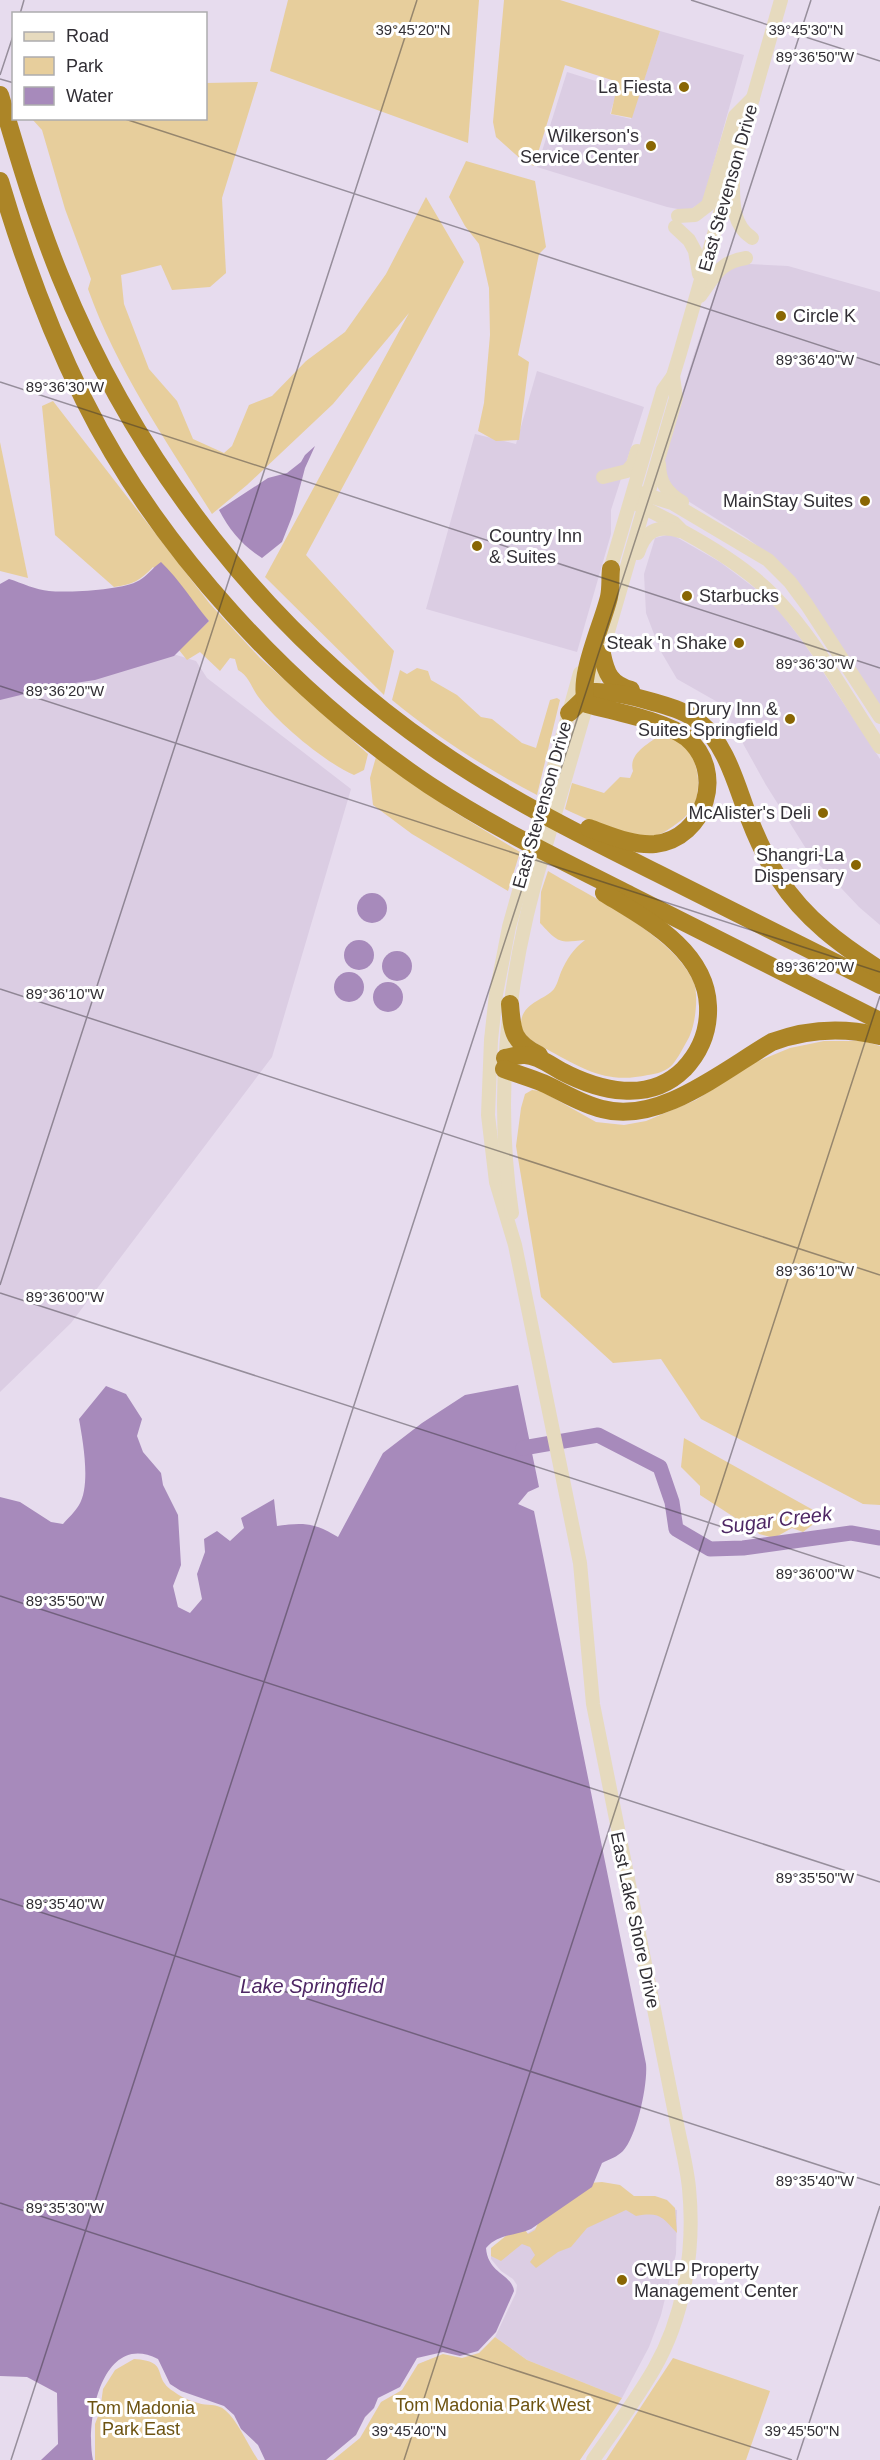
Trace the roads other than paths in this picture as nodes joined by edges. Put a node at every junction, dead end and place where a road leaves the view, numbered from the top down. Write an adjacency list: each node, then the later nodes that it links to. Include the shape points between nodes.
1 (782, 0): 3 (main road, East Stevenson Drive)
2 (0, 95): 27 (highway, via 60,278 110,383 161,468 239,572 295,632 341,675)
3 (755, 96): 4 (main road, East Stevenson Drive); 8 (main road, via 735,116 708,205 677,222 695,251)
4 (732, 167): 6 (main road, via 736,218); 8 (main road, East Stevenson Drive)
5 (0, 181): 29 (highway, via 27,267 59,346 99,428 154,515 247,629 314,694 429,785)
6 (752, 238)
7 (746, 258): 9 (main road, via 727,262)
8 (701, 279): 9 (main road, East Stevenson Drive)
9 (695, 303): 10 (main road, East Stevenson Drive)
10 (673, 376): 11 (main road, East Stevenson Drive); 12 (main road, East Stevenson Drive, via 675,398)
11 (663, 390): 13 (main road, via 652,398 633,464 627,471); 14 (main road, East Stevenson Drive)
12 (659, 457): 15 (main road, East Stevenson Drive); 17 (main road, via 659,471 667,490 738,535)
13 (603, 477)
14 (631, 496): 15 (main road); 18 (main road, East Stevenson Drive)
15 (646, 502): 16 (main road); 17 (main road, via 672,503); 19 (main road, East Stevenson Drive)
16 (682, 531): 19 (main road, via 660,527 645,538 623,606); 26 (main road, via 742,569 776,598 810,640)
17 (753, 550): 22 (main road, via 790,582)
18 (611, 569): 21 (highway, via 609,595 587,674); 24 (main road, East Stevenson Drive)
19 (611, 621): 20 (main road, East Stevenson Drive)
20 (602, 654): 21 (main road, East Stevenson Drive); 28 (highway, via 613,682 695,714 713,730)
21 (587, 698): 24 (highway); 27 (highway, via 671,728 687,737 699,751 708,777 707,795 697,819 681,834 646,844 607,835); 28 (highway, via 619,692 686,713 707,729); 32 (main road, East Stevenson Drive, via 536,879)
22 (868, 698): 23 (main road); 25 (main road)
23 (880, 707)
24 (569, 713): 35 (main road, East Stevenson Drive, via 509,927 496,994)
25 (880, 717)
26 (880, 747)
27 (434, 749): 31 (highway, via 561,824)
28 (726, 758): 30 (highway, via 759,844 787,891 831,937)
29 (463, 805): 33 (highway, via 561,860); 36 (highway, via 489,829 649,922 682,949 699,972 708,1012 705,1034 689,1063 667,1081 641,1090 617,1091)
30 (880, 970)
31 (880, 985)
32 (510, 1004): 35 (main road, East Stevenson Drive); 36 (highway, via 512,1030 519,1042)
33 (880, 1021)
34 (880, 1036): 35 (highway, via 834,1030 791,1035 772,1042 665,1105 634,1113 588,1105)
35 (500, 1063): 36 (highway, via 524,1054); 37 (main road, East Stevenson Drive, via 515,1245)
36 (596, 1086)
37 (538, 1358): 38 (main road, East Lake Shore Drive, via 580,1563 593,1704 689,2186 691,2225 685,2283 668,2339 655,2368)
38 (593, 2460)

